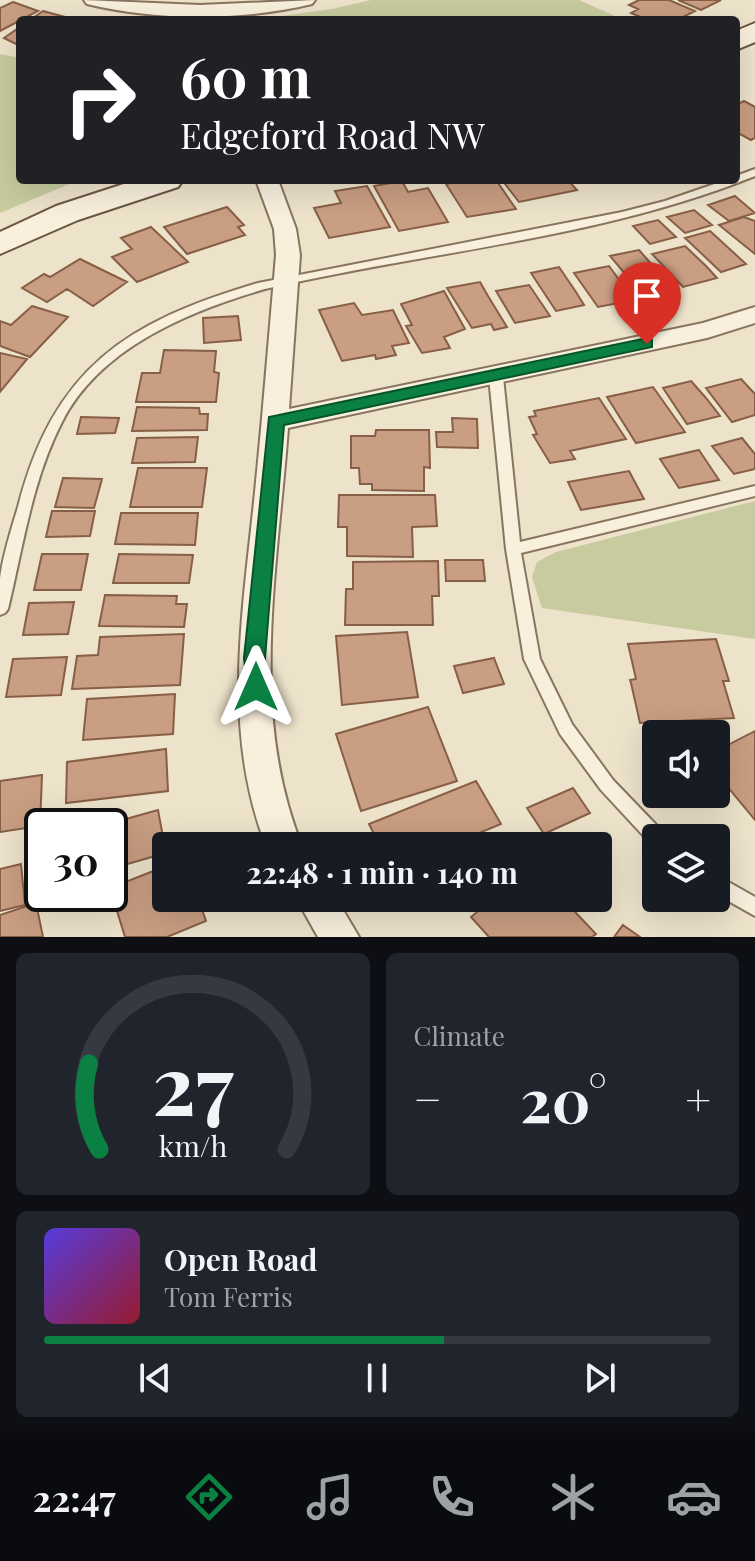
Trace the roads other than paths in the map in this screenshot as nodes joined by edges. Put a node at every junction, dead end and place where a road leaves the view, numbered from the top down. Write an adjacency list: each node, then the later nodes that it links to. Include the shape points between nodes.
1 (93, 0): 2 (street, via 186,10)
2 (306, 0)
3 (155, 184): 6 (street, via 67,213)
4 (268, 184): 7 (street, via 285,229)
5 (730, 184): 7 (lane, via 579,224)
6 (0, 244)
7 (286, 280): 10 (street); 13 (lane, via 224,295 177,315 120,348 70,398 45,441)
8 (755, 315): 9 (street)
9 (496, 377): 10 (street); 12 (lane)
10 (276, 421): 15 (street, via 255,658 258,744 269,816)
11 (755, 491): 12 (lane)
12 (513, 549): 14 (lane, via 532,659 566,729)
13 (0, 609)
14 (644, 824)
15 (277, 832)
16 (730, 892): 17 (lane)
17 (755, 907)
18 (324, 912): 19 (street)
19 (340, 937)

